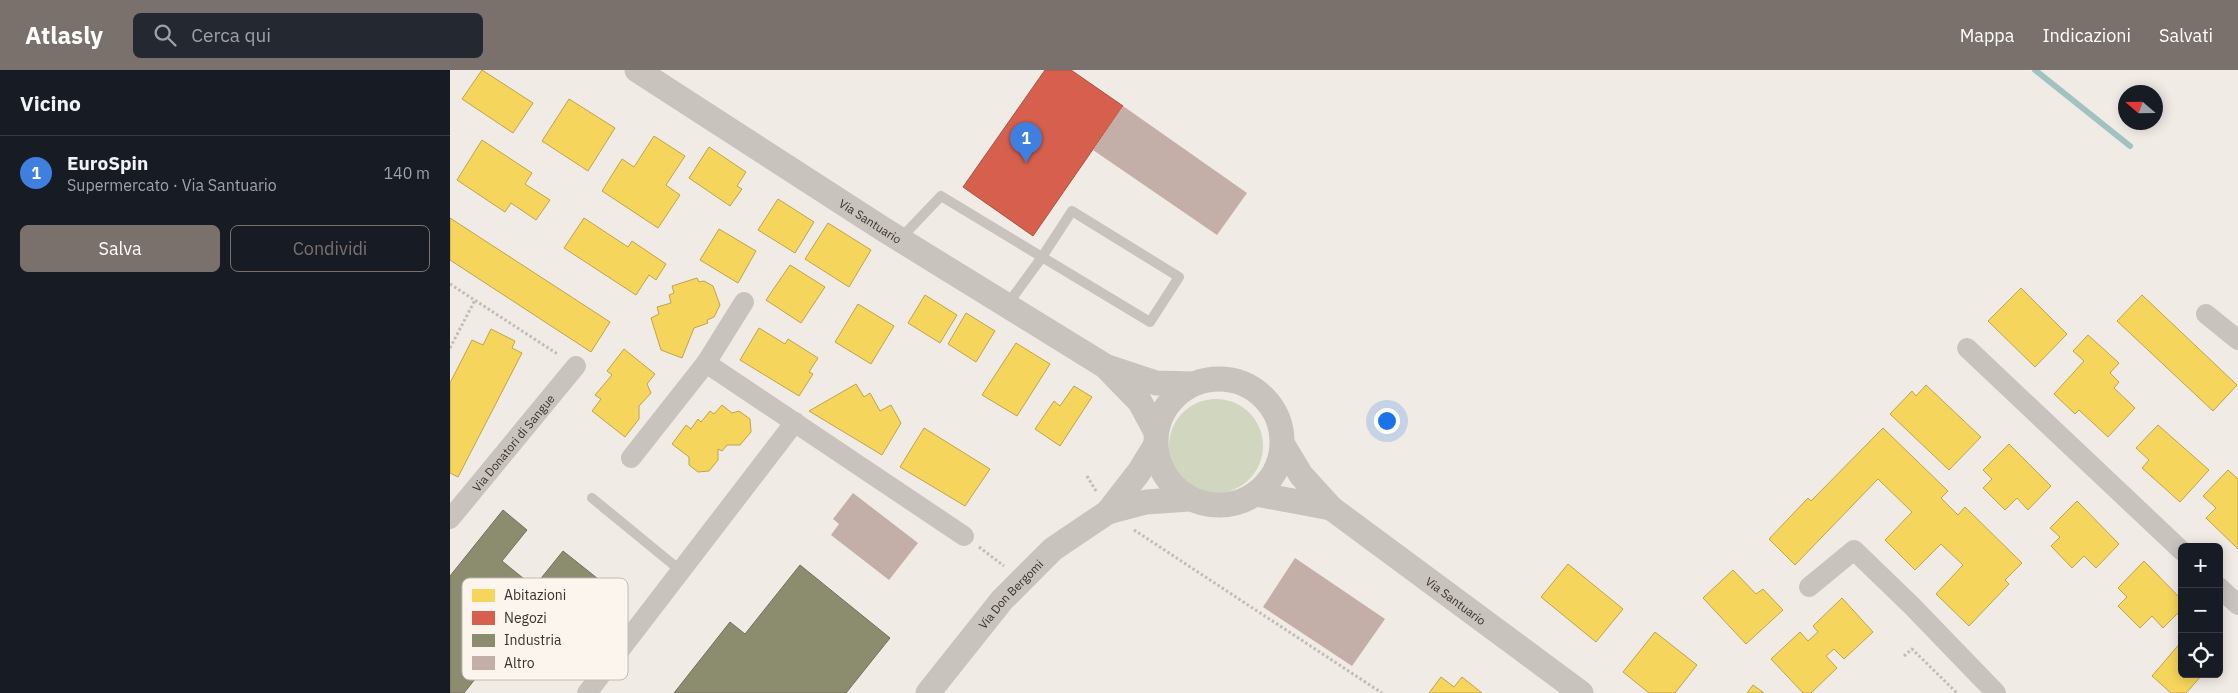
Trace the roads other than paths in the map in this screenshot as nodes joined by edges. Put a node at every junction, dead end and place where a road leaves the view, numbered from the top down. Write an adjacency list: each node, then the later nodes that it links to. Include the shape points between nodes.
1 (637, 70): 2 (street, Via Santuario)
2 (900, 239): 3 (lane, via 941,196); 5 (street, Via Santuario)
3 (1042, 257): 3 (lane, via 1150,322 1179,277 1072,211); 5 (lane)
4 (744, 302): 9 (street)
5 (1007, 305): 11 (street, Via Santuario)
6 (2206, 314): 7 (street)
7 (2238, 340)
8 (1967, 348): 24 (street)
9 (706, 363): 13 (street); 16 (street)
10 (576, 366): 21 (street, Via Donatori di Sangue)
11 (1105, 366): 12 (street, Via Santuario, via 1156,383); 14 (street, Via Santuario, via 1140,402)
12 (1193, 384): 14 (street, via 1175,395 1162,412); 15 (street, via 1214,378 1235,380 1255,389 1270,404 1280,423)
13 (795, 422): 23 (street); 25 (street)
14 (1155, 439): 19 (street, via 1160,467 1172,486); 22 (street, Via Don Bergomi, via 1139,472)
15 (1283, 445): 17 (street, via 1279,464 1270,480); 20 (street, Via Santuario, via 1300,475)
16 (630, 458)
17 (1256, 494): 19 (street, via 1235,504 1212,506); 20 (street, Via Santuario)
18 (592, 498): 25 (lane)
19 (1189, 499): 22 (street, Via Don Bergomi, via 1146,502)
20 (1331, 508): 33 (street, Via Santuario)
21 (452, 512)
22 (1108, 512): 32 (street, Via Don Bergomi, via 1053,548 1002,600)
23 (964, 536)
24 (2178, 547)
25 (681, 571): 29 (street)
26 (1808, 588): 34 (street, via 1854,550)
27 (2220, 588): 28 (street)
28 (2238, 605)
29 (628, 641)
30 (598, 680): 31 (street)
31 (588, 693)
32 (928, 693)
33 (1581, 693)
34 (1996, 693)

